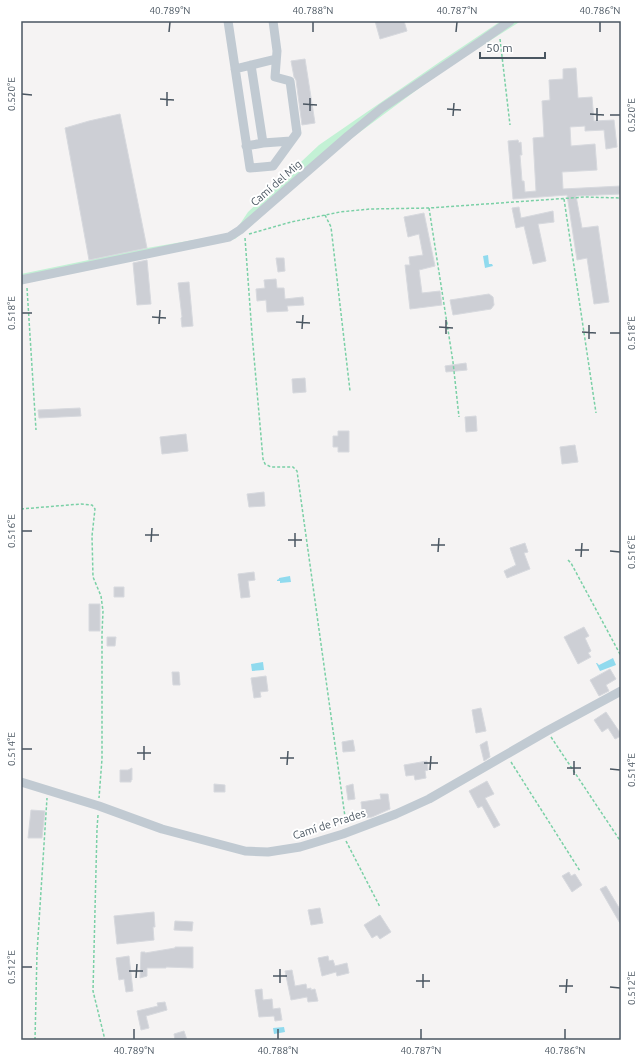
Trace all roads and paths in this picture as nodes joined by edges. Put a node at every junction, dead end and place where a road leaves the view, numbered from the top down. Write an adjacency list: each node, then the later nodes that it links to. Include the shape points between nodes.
1 (228, 21): 7 (street)
2 (273, 21): 5 (street)
3 (510, 21): 4 (street, Camí del Mig)
4 (498, 29): 8 (path); 16 (street, Camí del Mig, via 382,108 229,237)
5 (276, 60): 6 (street); 9 (street, via 275,77 290,81 297,133)
6 (252, 66): 7 (street); 10 (street)
7 (235, 70): 11 (street)
8 (510, 125)
9 (292, 141): 10 (street); 11 (street, via 273,166 250,168)
10 (263, 143): 11 (street)
11 (246, 146)
12 (621, 198): 13 (path)
13 (564, 199): 14 (path); 18 (path)
14 (429, 208): 15 (path, via 370,209); 19 (path, via 454,362)
15 (325, 215): 17 (path, via 331,227); 30 (path, via 245,235 263,459 265,464 271,467 293,467 297,471)
16 (24, 279): 20 (path)
17 (350, 391)
18 (596, 413)
19 (459, 417)
20 (36, 430)
21 (21, 509): 29 (path, via 82,504 92,505 95,509 92,536 93,577 101,596 103,611)
22 (568, 560): 23 (path)
23 (621, 656)
24 (621, 691): 25 (street, Camí de Prades)
25 (547, 731): 26 (street, Camí de Prades); 31 (path)
26 (507, 755): 30 (street, Camí de Prades, via 429,799); 32 (path)
27 (21, 782): 28 (street, Camí de Prades)
28 (48, 790): 29 (street, Camí de Prades); 34 (path)
29 (99, 806): 30 (street, Camí de Prades, via 162,829 245,851 268,852 300,847); 35 (path, via 93,991)
30 (345, 833): 33 (path)
31 (621, 842)
32 (580, 871)
33 (380, 907)
34 (34, 1040)
35 (105, 1040)

